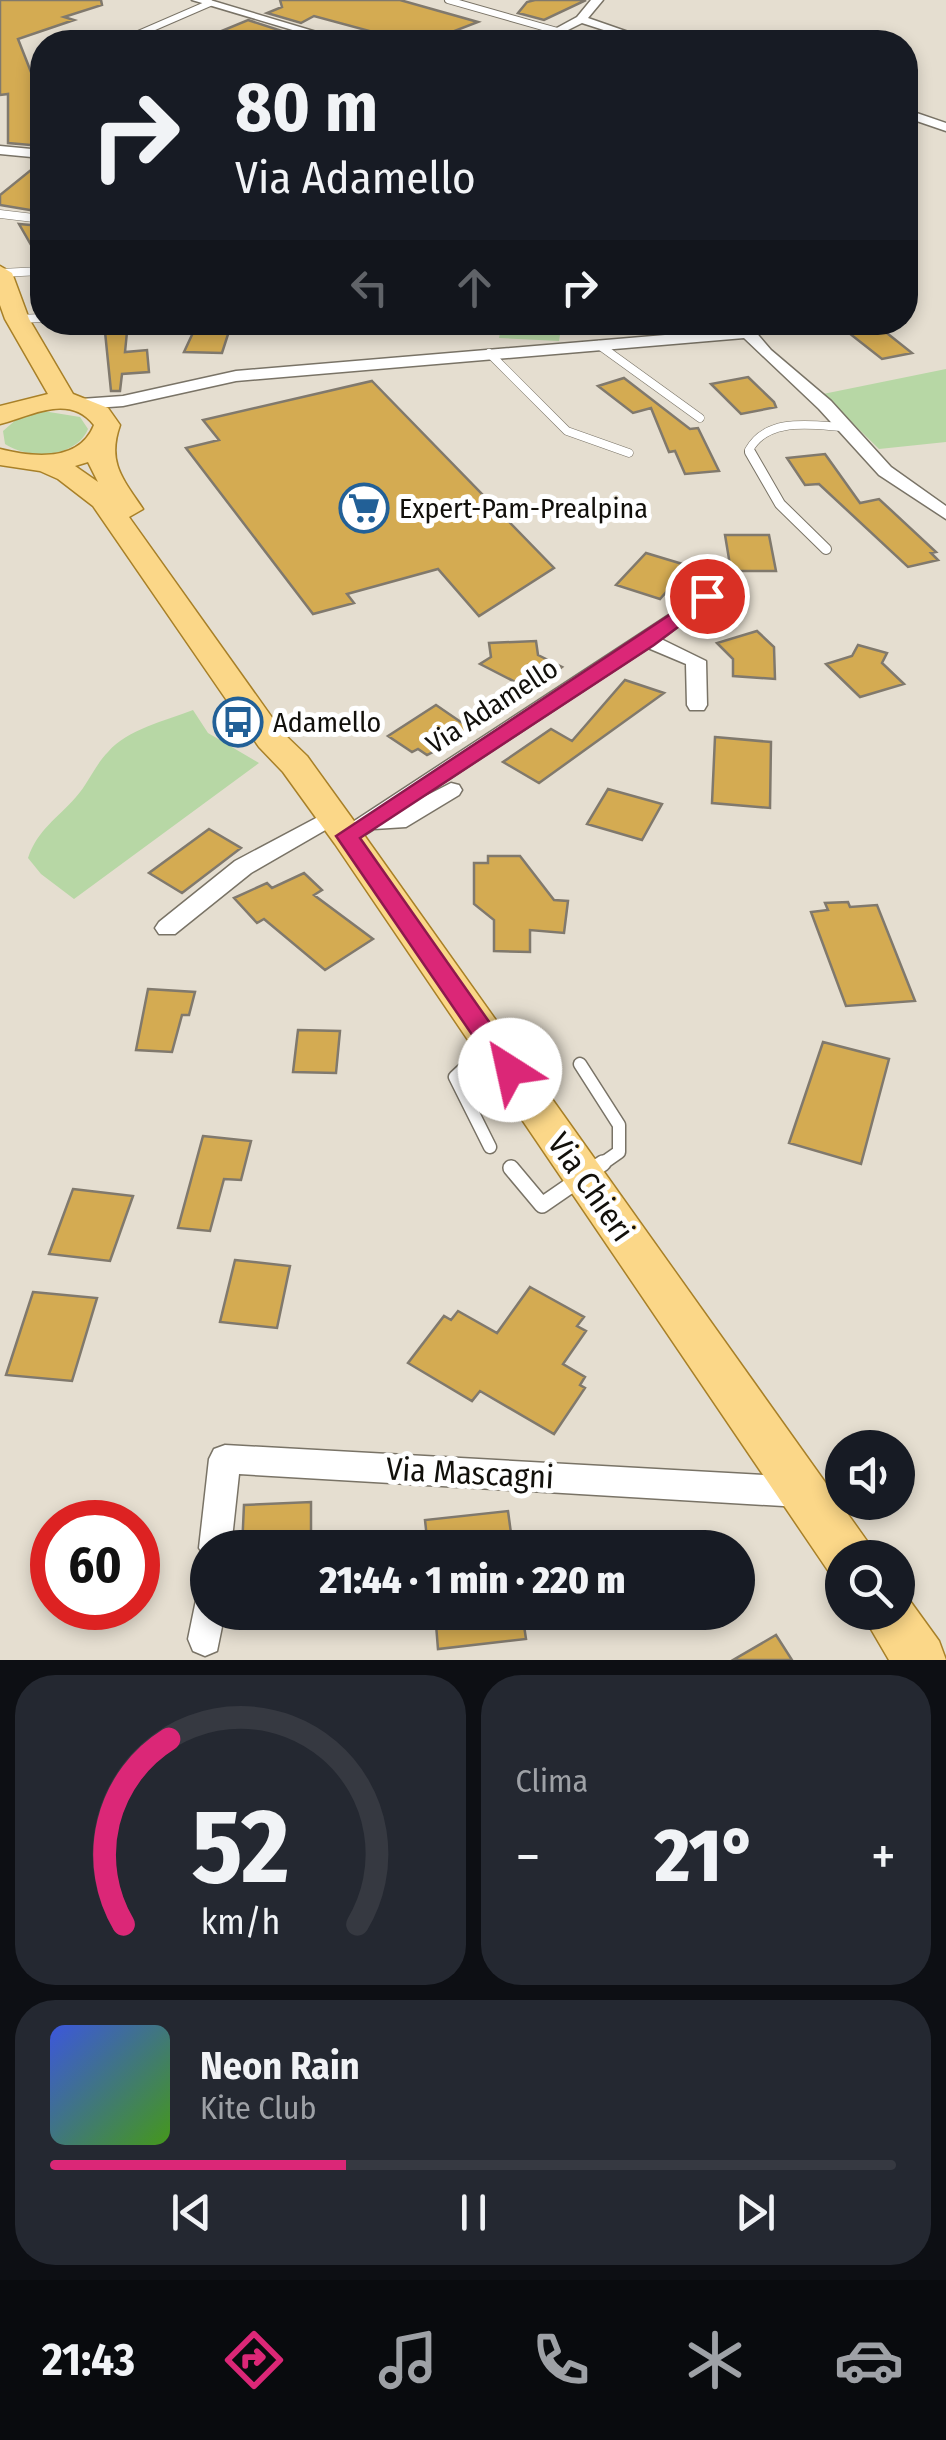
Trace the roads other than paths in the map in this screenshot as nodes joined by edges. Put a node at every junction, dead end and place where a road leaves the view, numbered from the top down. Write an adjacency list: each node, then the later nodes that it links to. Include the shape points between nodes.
1 (448, 0): 7 (lane)
2 (597, 0): 4 (street)
3 (204, 2): 5 (lane); 6 (street)
4 (581, 19): 8 (street); 9 (street)
5 (145, 30)
6 (300, 30)
7 (553, 30)
8 (559, 30)
9 (614, 30)
10 (918, 118): 11 (street)
11 (946, 127)
12 (1, 150): 13 (street)
13 (30, 153)
14 (0, 214): 15 (lane)
15 (30, 218)
16 (30, 272): 17 (lane)
17 (0, 273): 19 (main road)
18 (30, 318): 19 (lane)
19 (17, 319): 23 (main road)
20 (680, 335): 22 (street)
21 (750, 335): 29 (street)
22 (599, 344): 24 (street); 28 (lane)
23 (32, 347): 26 (main road); 27 (main road, via 32,379 23,398)
24 (489, 353): 25 (street, via 236,376); 31 (lane, via 567,431)
25 (163, 392): 26 (street, via 123,402); 30 (street, via 132,406)
26 (72, 403): 27 (main road); 30 (main road, via 94,409)
27 (4, 413)
28 (700, 418)
29 (843, 426): 34 (street, via 885,470); 35 (lane, via 789,425 764,432 749,450 780,504)
30 (103, 434): 33 (main road, Via Chieri, via 84,453); 39 (main road, Via Chieri, via 98,455 110,482 288,738)
31 (629, 453)
32 (2, 459): 33 (main road, Via Chieri)
33 (44, 463): 39 (main road, Via Chieri, via 103,500 271,740)
34 (946, 514)
35 (826, 549)
36 (707, 596): 37 (street, Via Adamello)
37 (646, 640): 38 (street, via 696,662); 41 (street, Via Adamello)
38 (698, 705)
39 (301, 772): 41 (main road, Via Chieri)
40 (450, 790): 41 (street, Via Adamello, via 398,822)
41 (350, 824): 42 (street, via 243,867); 43 (main road, Via Chieri)
42 (167, 928)
43 (491, 1043): 45 (lane, via 455,1077); 47 (main road, Via Chieri)
44 (580, 1064): 47 (lane, via 619,1125 619,1152)
45 (490, 1147)
46 (511, 1168): 47 (lane, via 542,1205)
47 (585, 1178): 48 (main road, Via Chieri)
48 (803, 1492): 49 (street, Via Mascagni, via 225,1460); 50 (main road, Via Chieri)
49 (218, 1530)
50 (836, 1540)
51 (899, 1630): 52 (main road)
52 (920, 1660)

